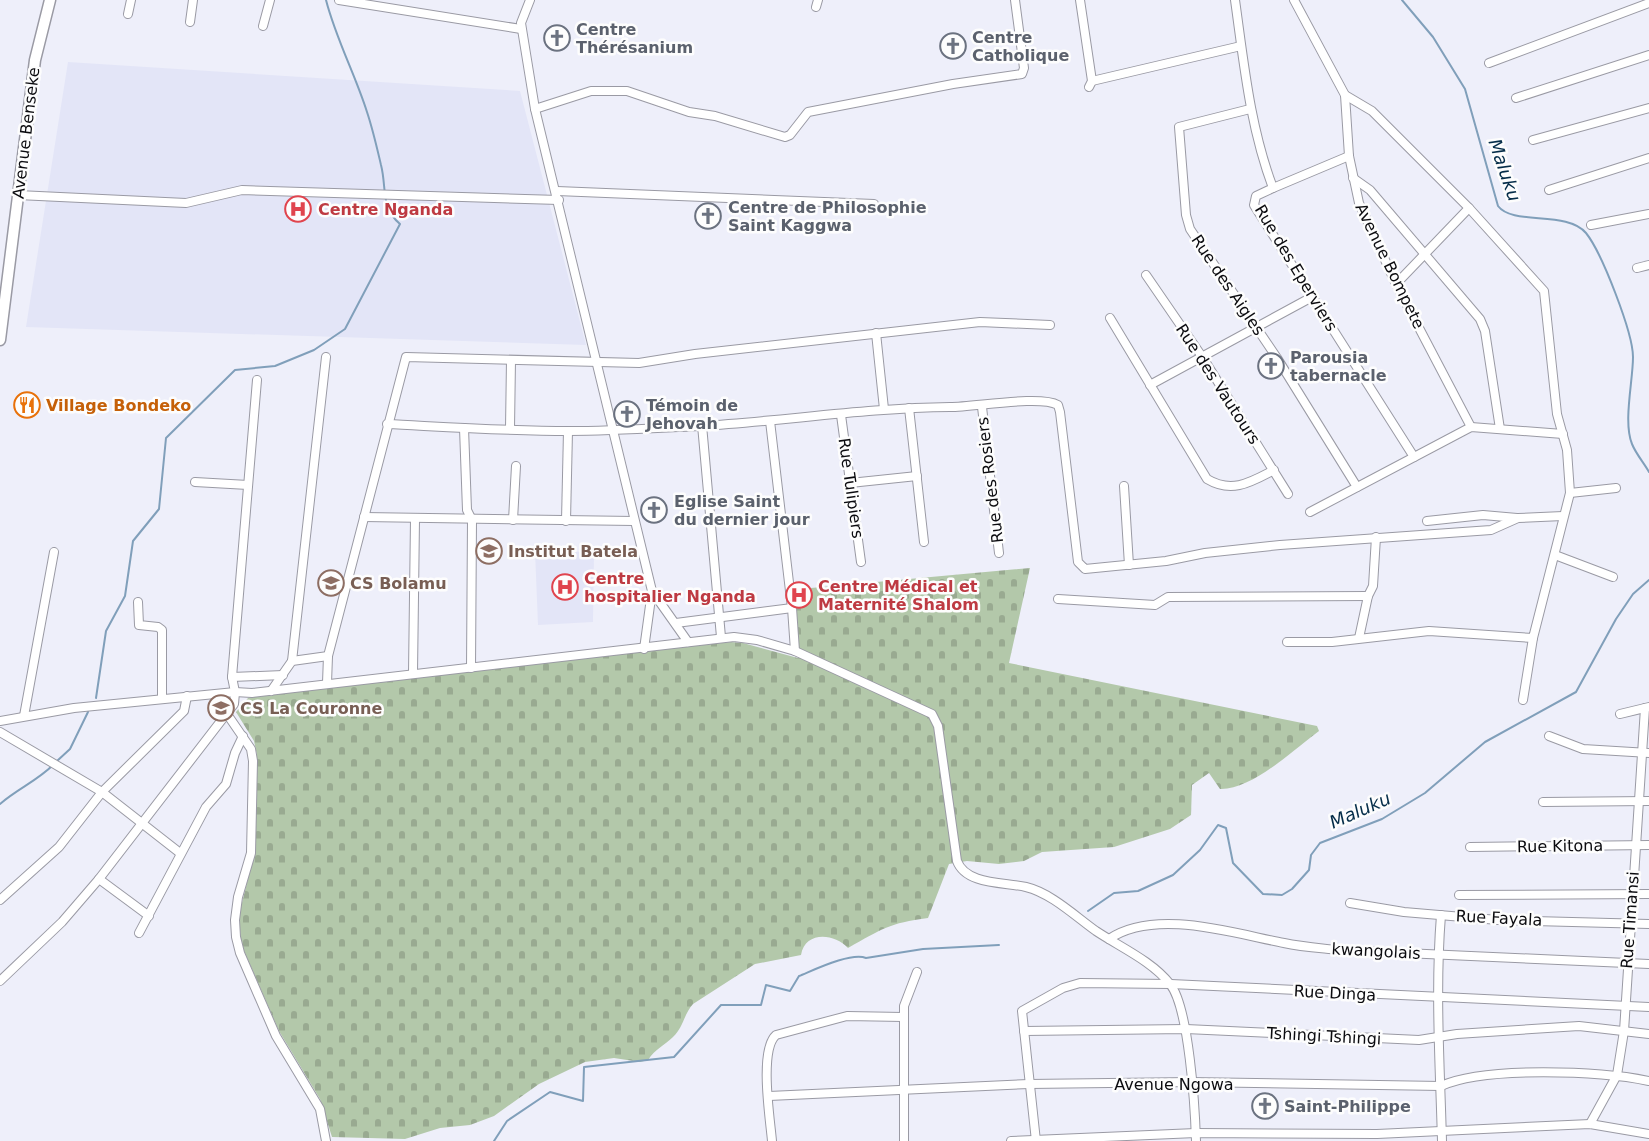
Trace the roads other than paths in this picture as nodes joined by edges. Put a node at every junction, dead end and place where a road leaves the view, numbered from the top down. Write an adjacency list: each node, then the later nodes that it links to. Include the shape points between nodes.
1 (50, 0): 30 (street, Avenue Benseke, via 35,60)
2 (131, 0): 12 (street)
3 (194, 0): 13 (street)
4 (270, 0): 14 (street)
5 (342, 0): 15 (street)
6 (530, 0): 15 (street)
7 (1015, 0): 22 (street, via 1024,72 808,112 785,137 627,91 591,92)
8 (1080, 0): 16 (street, via 1090,84)
9 (1235, 0): 16 (street, Rue des Eperviers)
10 (1294, 0): 19 (street, Avenue Bompete)
11 (1649, 3): 18 (street)
12 (128, 14)
13 (190, 22)
14 (263, 26)
15 (521, 29): 22 (street)
16 (1241, 46): 23 (street, Rue des Eperviers)
17 (1649, 55): 20 (street)
18 (1489, 63)
19 (1345, 94): 25 (street, Avenue Bompete); 33 (street, via 1372,111)
20 (1516, 98)
21 (1649, 108): 24 (street)
22 (535, 109): 31 (street)
23 (1250, 109): 28 (street, Rue des Eperviers, via 1258,148); 44 (street, Rue des Aigles, via 1182,124 1178,130 1188,223)
24 (1533, 140)
25 (1349, 156): 27 (street, Avenue Bompete); 28 (street)
26 (1649, 158): 29 (street)
27 (1353, 178): 36 (street, via 1368,188); 40 (street, Avenue Bompete, via 1359,203)
28 (1273, 188): 41 (street, Rue des Eperviers, via 1256,196 1254,205)
29 (1549, 190)
30 (18, 195): 31 (street, via 176,203 242,190); 46 (street, Avenue Benseke)
31 (558, 195): 32 (street); 50 (street)
32 (874, 204)
33 (1469, 208): 36 (street); 66 (street, via 1544,291 1557,414)
34 (1649, 214): 35 (street)
35 (1591, 225)
36 (1424, 255): 40 (street); 63 (street, via 1484,325)
37 (1649, 265): 38 (street)
38 (1637, 268)
39 (1146, 275): 48 (street, Rue des Vautours)
40 (1396, 284): 60 (street, Avenue Bompete)
41 (1312, 297): 44 (street); 67 (street, Rue des Eperviers)
42 (1110, 318): 52 (street)
43 (1050, 325): 45 (street, via 980,322)
44 (1257, 328): 48 (street); 75 (street, Rue des Aigles)
45 (876, 333): 50 (street, via 645,362); 55 (street)
46 (0, 340)
47 (326, 357): 112 (street)
48 (1203, 358): 52 (street); 69 (street, Rue des Vautours)
49 (511, 360): 50 (street); 58 (street, via 406,357); 62 (street)
50 (595, 363): 64 (street)
51 (257, 380): 73 (street)
52 (1150, 385): 69 (street, via 1207,480 1239,487)
53 (982, 407): 54 (street); 92 (street, Rue des Rosiers); 95 (street, via 1012,401 1058,405 1079,565 1085,569)
54 (909, 408): 55 (street); 70 (street)
55 (884, 409): 56 (street)
56 (841, 415): 57 (street); 72 (street, Rue Tulipiers)
57 (770, 421): 59 (street); 101 (street)
58 (387, 424): 61 (street); 81 (street)
59 (702, 425): 64 (street); 102 (street)
60 (1470, 427): 63 (street); 67 (street)
61 (464, 428): 62 (street); 84 (street, via 467,510)
62 (510, 428): 65 (street)
63 (1500, 429): 66 (street)
64 (612, 430): 65 (street); 87 (street)
65 (568, 431): 86 (street)
66 (1563, 434): 78 (street, via 1569,459)
67 (1414, 457): 75 (street)
68 (516, 466): 85 (street)
69 (1274, 470): 77 (street, Rue des Vautours)
70 (917, 476): 72 (street); 90 (street)
71 (195, 482): 73 (street)
72 (850, 483): 94 (street, Rue Tulipiers)
73 (248, 485): 116 (street)
74 (1124, 486): 95 (street)
75 (1357, 487): 79 (street)
76 (1616, 488): 78 (street)
77 (1288, 494)
78 (1570, 494): 80 (street)
79 (1310, 512)
80 (1563, 516): 82 (street); 93 (street)
81 (364, 517): 83 (street); 111 (street)
82 (1518, 518): 88 (street, via 1483,515); 89 (street, via 1491,530)
83 (415, 519): 84 (street); 114 (street)
84 (472, 520): 85 (street); 113 (street)
85 (513, 520): 86 (street)
86 (566, 521): 87 (street)
87 (634, 521): 97 (street)
88 (1427, 521)
89 (1376, 537): 95 (street, via 1212,552); 98 (street, via 1373,586)
90 (924, 542)
91 (54, 552): 126 (street)
92 (999, 553)
93 (1555, 555): 96 (street); 106 (street)
94 (861, 562)
95 (1129, 565)
96 (1613, 577)
97 (652, 591): 103 (street); 109 (street)
98 (1368, 596): 99 (street, via 1167,597 1155,605); 105 (street)
99 (1058, 599)
100 (138, 602): 121 (street, via 139,625 162,630)
101 (792, 608): 102 (street); 110 (street)
102 (719, 618): 103 (street); 104 (street)
103 (676, 623): 107 (street)
104 (722, 637): 107 (street); 110 (street, via 757,640)
105 (1359, 638): 106 (street, via 1429,631); 108 (street)
106 (1533, 638): 122 (street)
107 (688, 642): 109 (street)
108 (1287, 642)
109 (644, 649): 113 (street)
110 (795, 651): 152 (street, via 932,714 938,726 960,867 966,874 1032,889)
111 (328, 656): 112 (street); 117 (street)
112 (292, 661): 115 (street)
113 (471, 668): 114 (street)
114 (413, 673): 117 (street)
115 (283, 675): 116 (street); 118 (street)
116 (231, 677): 119 (street)
117 (327, 683): 118 (street)
118 (271, 691): 119 (street)
119 (235, 692): 120 (street); 124 (street, via 234,704)
120 (187, 696): 121 (street); 132 (street, via 184,711)
121 (162, 699): 126 (street)
122 (1523, 700)
123 (1647, 708): 125 (street); 131 (street, Rue Timansi)
124 (227, 714): 129 (street); 136 (street)
125 (1620, 714)
126 (24, 716): 127 (street)
127 (0, 721)
128 (0, 732): 132 (street)
129 (243, 736): 140 (street, via 226,784 206,807); 180 (street, via 252,754 252,846 236,908 238,946 276,1036 320,1109)
130 (1549, 736): 131 (street, via 1583,749)
131 (1646, 753): 133 (street, Rue Timansi)
132 (102, 792): 136 (street); 145 (street, via 59,847)
133 (1638, 801): 134 (street); 135 (street); 138 (street, Rue Timansi)
134 (1649, 801)
135 (1544, 802)
136 (140, 823): 140 (street); 141 (street)
137 (1649, 844): 138 (street, Rue Kitona)
138 (1635, 845): 139 (street, Rue Kitona); 144 (street, Rue Timansi)
139 (1470, 847)
140 (180, 853): 148 (street)
141 (99, 879): 148 (street); 157 (street, via 62,922)
142 (1649, 894): 144 (street)
143 (1460, 895): 144 (street)
144 (1632, 895): 149 (street, Rue Timansi)
145 (0, 900)
146 (1350, 903): 147 (street, Rue Fayala)
147 (1441, 915): 149 (street, Rue Fayala); 153 (street)
148 (150, 916): 151 (street)
149 (1630, 923): 150 (street, Rue Fayala); 154 (street, Rue Timansi)
150 (1649, 924)
151 (139, 933)
152 (1109, 939): 153 (street, kwangolais, via 1140,926 1180,925 1304,946); 158 (street)
153 (1438, 953): 154 (street, kwangolais); 159 (street)
154 (1627, 963): 155 (street, kwangolais); 160 (street, Rue Timansi)
155 (1649, 964)
156 (917, 972): 162 (street, via 907,993)
157 (0, 981)
158 (1171, 984): 159 (street, Rue Dinga); 163 (street); 165 (street, Rue Dinga, via 1074,984 1027,1006 1022,1016)
159 (1438, 999): 160 (street, Rue Dinga); 167 (street)
160 (1625, 1006): 161 (street, Rue Dinga); 164 (street, Rue Timansi)
161 (1649, 1007)
162 (903, 1017): 173 (street); 174 (street, via 847,1016 776,1035 768,1050)
163 (1186, 1029): 165 (street, Tshingi Tshingi); 167 (street, Tshingi Tshingi, via 1396,1040); 169 (street)
164 (1624, 1030): 166 (street, Tshingi Tshingi); 167 (street, Tshingi Tshingi, via 1579,1026); 168 (street, Rue Timansi)
165 (1024, 1031): 171 (street)
166 (1649, 1035)
167 (1438, 1037): 172 (street)
168 (1617, 1075): 170 (street, Avenue Ngowa); 172 (street, Avenue Ngowa, via 1510,1075 1459,1080); 175 (street, Rue Timansi)
169 (1190, 1082): 171 (street, Avenue Ngowa); 172 (street, Avenue Ngowa); 178 (street)
170 (1649, 1082)
171 (1029, 1084): 173 (street, Avenue Ngowa); 179 (street)
172 (1441, 1086): 176 (street)
173 (904, 1091): 174 (street, Avenue Ngowa); 182 (street)
174 (769, 1096): 181 (street)
175 (1590, 1124): 176 (street); 177 (street)
176 (1442, 1130): 178 (street); 184 (street)
177 (1649, 1134)
178 (1196, 1137): 179 (street)
179 (1036, 1140): 183 (street)
180 (326, 1141)
181 (771, 1141)
182 (904, 1141)
183 (1011, 1141)
184 (1442, 1141)

